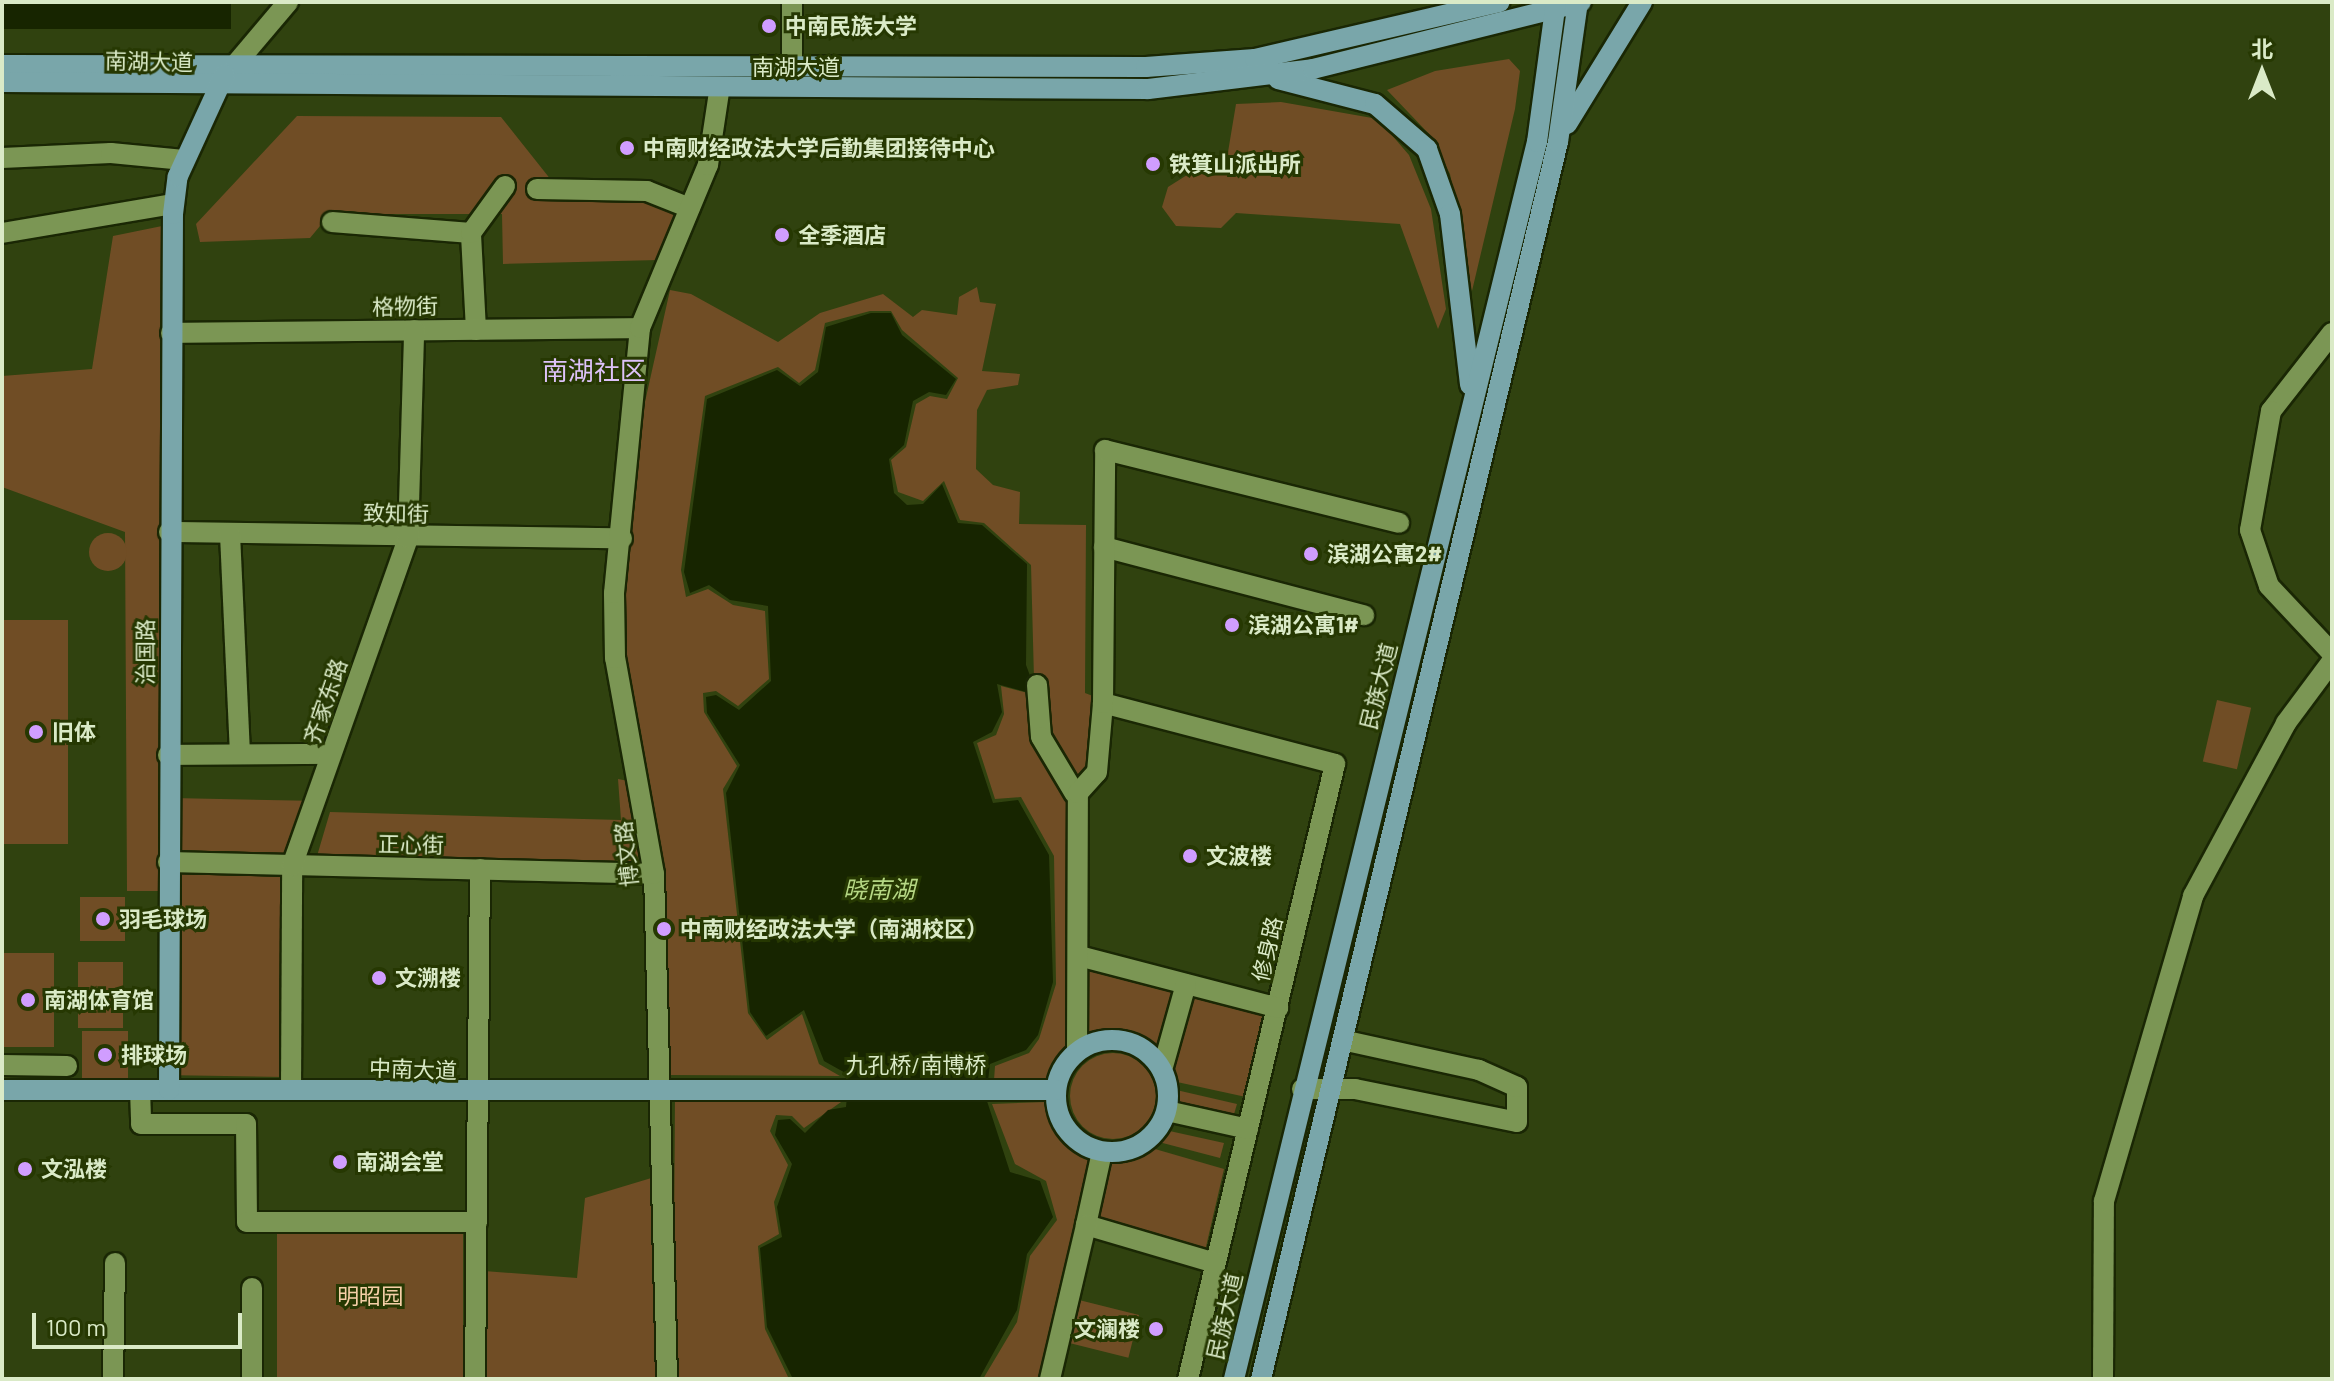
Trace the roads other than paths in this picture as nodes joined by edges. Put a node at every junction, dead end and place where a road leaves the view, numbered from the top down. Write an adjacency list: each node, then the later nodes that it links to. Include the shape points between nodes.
1 (288, 2): 10 (street)
2 (792, 2): 9 (street)
3 (1499, 2): 6 (main road, 南湖大道)
4 (1579, 2): 7 (main road, 南湖大道); 14 (main road)
5 (1642, 2): 14 (main road, via 1597,65)
6 (1471, 6): 9 (main road, 南湖大道, via 1223,63)
7 (1556, 6): 11 (main road, 南湖大道); 30 (main road, 民族大道, via 1537,142)
8 (2, 65): 10 (main road, 南湖大道)
9 (792, 68): 10 (main road, 南湖大道)
10 (228, 73): 12 (main road, 南湖大道); 13 (main road, 南湖大道); 16 (main road, 治国路)
11 (1270, 77): 13 (main road, 南湖大道, via 1148,89); 30 (main road, via 1375,104 1404,121 1427,149 1450,214)
12 (2, 82)
13 (719, 92): 19 (street, 博文路, via 708,165)
14 (1558, 142): 53 (main road)
15 (2, 158): 16 (street, via 111,153)
16 (184, 160): 20 (main road, 治国路)
17 (505, 186): 23 (street)
18 (537, 189): 19 (street, via 647,191)
19 (690, 208): 25 (street, 博文路)
20 (174, 209): 22 (street); 24 (street); 28 (main road, 治国路)
21 (332, 222): 23 (street)
22 (2, 233)
23 (471, 233): 27 (street)
24 (2, 242)
25 (640, 328): 27 (street, 格物街); 35 (street, 博文路)
26 (414, 330): 27 (street, 格物街); 28 (street, 格物街); 34 (street, 齐家东路)
27 (476, 330)
28 (171, 333): 32 (main road, 治国路)
29 (2332, 333): 38 (street, via 2271,411 2250,530 2269,586)
30 (1472, 399): 59 (main road, 民族大道)
31 (1399, 523): 36 (street, via 1105,450)
32 (169, 532): 33 (street, 致知街); 44 (main road, 治国路)
33 (230, 534): 34 (street, 致知街); 42 (street)
34 (408, 538): 35 (street, 致知街); 43 (street, 齐家东路)
35 (622, 538): 49 (street, 博文路, via 615,658)
36 (1104, 547): 37 (street); 41 (street)
37 (1364, 615)
38 (2332, 653)
39 (2332, 661): 84 (street, via 2286,723 2193,896 2104,1201)
40 (1037, 685): 45 (street, via 1041,737)
41 (1103, 703): 50 (street, via 1097,772 1078,793); 52 (street, 修身路, via 1335,764)
42 (240, 751): 43 (street); 44 (street)
43 (331, 754): 47 (street, 齐家东路)
44 (168, 755): 46 (main road, 治国路)
45 (1075, 794)
46 (168, 862): 47 (street, 正心街); 62 (main road, 治国路)
47 (292, 866): 48 (street, 正心街); 63 (street, 齐家东路)
48 (480, 869): 49 (street, 正心街); 67 (street)
49 (654, 874): 66 (street, 博文路)
50 (1079, 956): 51 (street); 54 (street)
51 (1186, 984): 52 (street); 57 (street)
52 (1278, 1008): 69 (street, 修身路)
53 (1343, 1040): 65 (main road); 65 (street, via 1479,1070 1517,1087 1521,1111 1509,1126 1355,1089)
54 (1077, 1051): 57 (main road, via 1101,1041 1128,1042); 64 (main road)
55 (2, 1065): 56 (street)
56 (67, 1066)
57 (1162, 1070): 68 (main road)
58 (823, 1089): 64 (main road, 九孔桥/南博桥); 66 (main road, 中南大道)
59 (1302, 1089): 65 (street); 82 (main road, 民族大道)
60 (2, 1090): 61 (main road, 中南大道)
61 (140, 1090): 62 (main road, 中南大道); 71 (street, via 141,1124 246,1124 247,1222)
62 (169, 1090): 63 (main road, 中南大道)
63 (291, 1090): 67 (main road, 中南大道)
64 (1056, 1090): 70 (main road, via 1066,1129)
65 (1330, 1091): 83 (main road)
66 (658, 1094): 67 (main road, 中南大道); 79 (street, 博文路, via 668,1200)
67 (478, 1095): 71 (street)
68 (1167, 1111): 69 (street); 70 (main road, via 1135,1148)
69 (1248, 1129): 74 (street, 修身路)
70 (1102, 1152): 72 (street)
71 (477, 1222): 78 (street)
72 (1086, 1225): 74 (street); 80 (street)
73 (115, 1263): 76 (street)
74 (1215, 1263): 81 (street, 修身路)
75 (252, 1288): 77 (street)
76 (113, 1379)
77 (252, 1379)
78 (475, 1379)
79 (667, 1379)
80 (1050, 1379)
81 (1188, 1379)
82 (1234, 1379)
83 (1261, 1379)
84 (2103, 1379)

